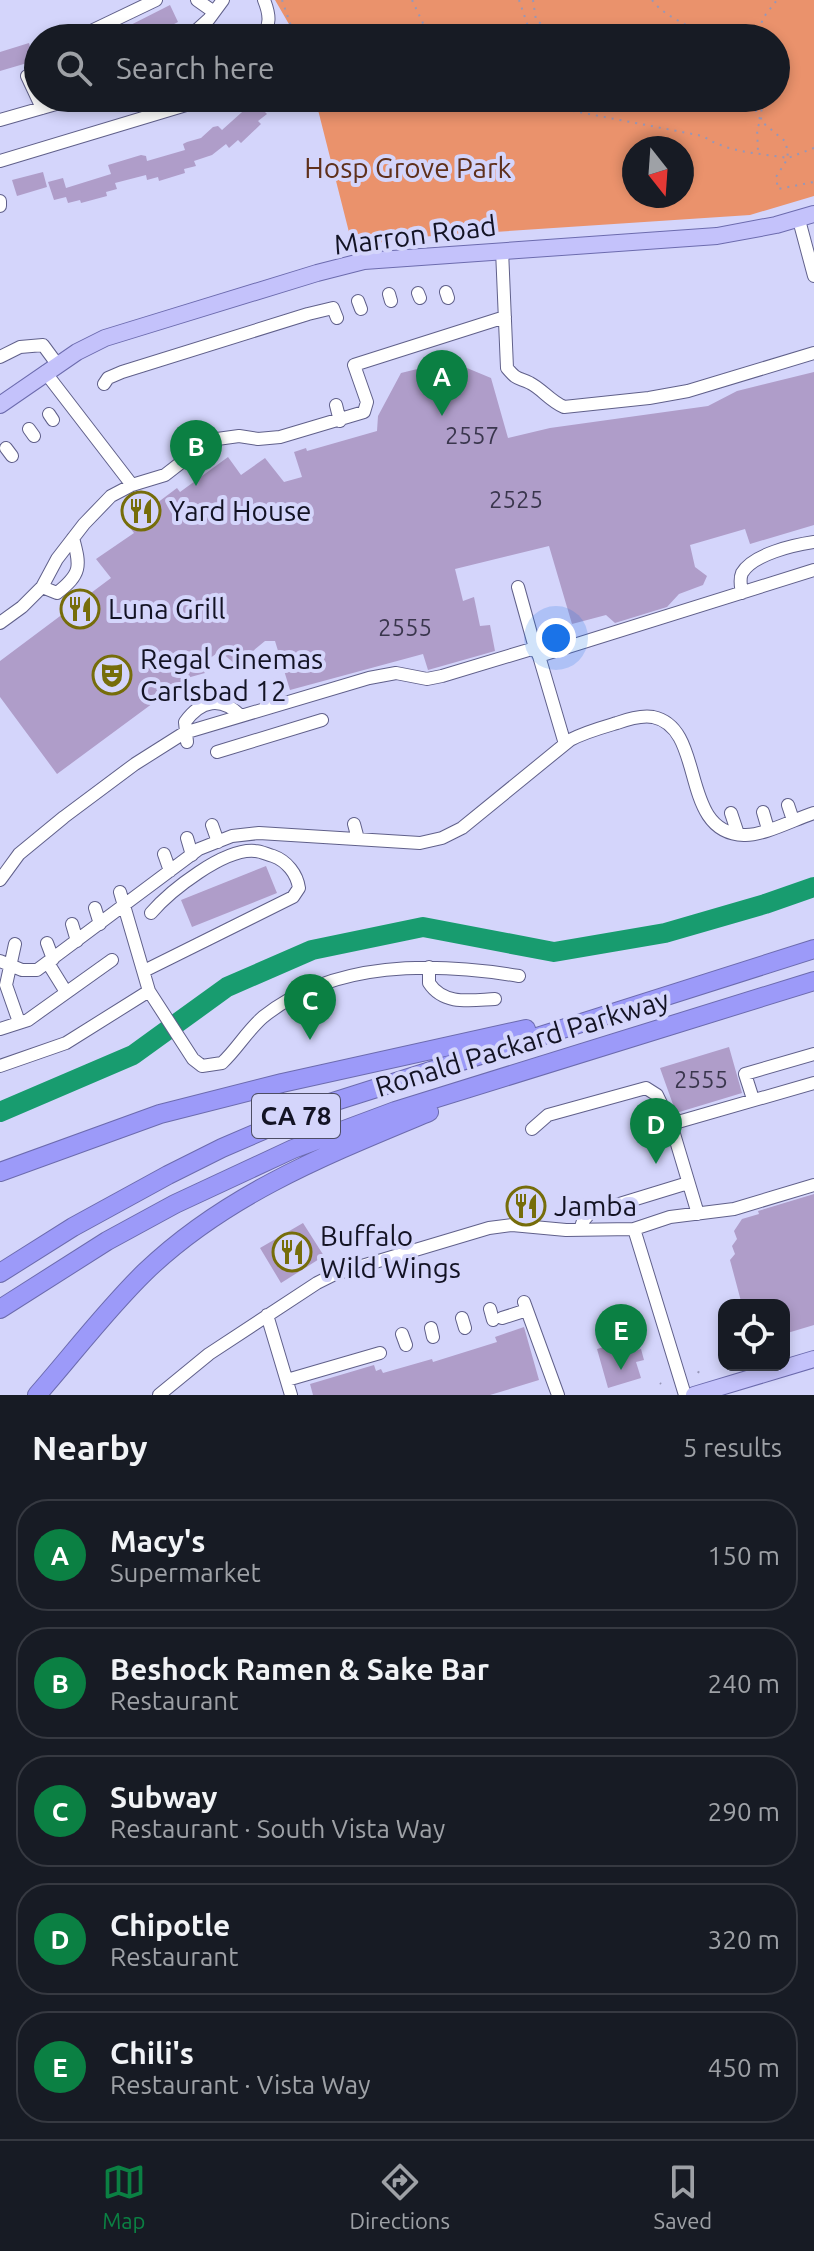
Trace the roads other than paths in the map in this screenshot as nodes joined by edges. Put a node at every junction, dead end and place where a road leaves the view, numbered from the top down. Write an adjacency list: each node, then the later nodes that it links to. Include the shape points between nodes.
1 (156, 0): 6 (street)
2 (197, 0): 5 (street)
3 (223, 0): 5 (street)
4 (264, 0): 8 (street)
5 (214, 12): 7 (street)
6 (106, 24)
7 (202, 24)
8 (269, 24)
9 (28, 112): 11 (street)
10 (163, 112): 12 (street)
11 (0, 120)
12 (0, 161)
13 (806, 217): 14 (main road, Marron Road, via 717,236); 15 (street)
14 (502, 250): 17 (street); 20 (main road, Marron Road, via 364,261 317,273 105,338)
15 (814, 276)
16 (335, 313): 21 (street, via 108,378)
17 (505, 317): 18 (street, via 507,368 517,380 564,407 688,391); 24 (street, via 484,318 352,360 367,402 364,412)
18 (814, 353)
19 (0, 357): 20 (street, via 20,347 43,345)
20 (51, 368): 22 (main road, Marron Road); 25 (street)
21 (104, 384)
22 (3, 397)
23 (336, 405): 24 (street)
24 (340, 421): 25 (street, via 311,423 269,438 210,440 165,475)
25 (132, 485): 26 (street, via 111,496)
26 (73, 538): 29 (street); 29 (street, via 80,561 74,580 57,593)
27 (814, 542): 31 (street, via 749,565 740,580)
28 (807, 576): 31 (street)
29 (42, 587): 32 (street)
30 (518, 587): 33 (street)
31 (748, 594): 33 (street, via 567,652)
32 (0, 623)
33 (537, 652): 34 (street, via 428,683); 39 (street)
34 (396, 673): 35 (street); 36 (street)
35 (401, 686)
36 (241, 716): 38 (street); 38 (street, via 231,707 212,703 190,714)
37 (322, 720): 40 (street, via 272,740)
38 (186, 738): 77 (street, via 66,822)
39 (565, 744): 42 (street, via 541,757); 62 (street, via 585,732 636,717 660,719 681,740 703,809 719,828)
40 (217, 752)
41 (514, 769): 42 (street)
42 (518, 783): 44 (street)
43 (492, 786): 44 (street)
44 (497, 800): 53 (street)
45 (468, 805): 53 (street)
46 (788, 805): 54 (street)
47 (763, 812): 60 (street)
48 (731, 813): 62 (street)
49 (814, 813): 54 (street)
50 (237, 819): 63 (street)
51 (269, 820): 61 (street)
52 (442, 820): 65 (street)
53 (472, 820): 65 (street)
54 (793, 820): 60 (street)
55 (295, 821): 64 (street)
56 (354, 824): 67 (street)
57 (212, 825): 69 (street)
58 (415, 827): 70 (street)
59 (387, 828): 68 (street)
60 (768, 829): 62 (street)
61 (279, 834): 63 (street); 64 (street); 74 (street)
62 (738, 834)
63 (236, 835): 69 (street); 72 (street)
64 (299, 835): 67 (street, via 329,831)
65 (447, 835): 70 (street)
66 (187, 838): 73 (street)
67 (358, 839): 68 (street)
68 (392, 841): 70 (street)
69 (218, 842): 73 (street)
70 (420, 843)
71 (164, 854): 76 (street)
72 (234, 854): 74 (street, via 255,850); 80 (street)
73 (192, 855): 76 (street)
74 (274, 857): 94 (street, via 297,877 299,888 293,897)
75 (140, 875): 78 (street)
76 (165, 875): 78 (street); 80 (street)
77 (0, 880)
78 (145, 890): 81 (street)
79 (120, 892): 81 (street)
80 (169, 892): 83 (street)
81 (124, 906): 85 (street); 94 (street)
82 (95, 908): 85 (street)
83 (151, 913)
84 (72, 924): 86 (street)
85 (100, 924): 86 (street)
86 (77, 941): 91 (street)
87 (47, 943): 91 (street)
88 (15, 944): 92 (street)
89 (814, 949): 100 (highway, Ronald Packard Parkway / CA 78)
90 (112, 960): 98 (street)
91 (50, 961): 92 (street, via 28,971); 98 (street)
92 (6, 964): 101 (street, via 6,985)
93 (429, 967): 95 (street); 97 (street, via 378,971 298,995 264,1017 222,1063 202,1066); 99 (street, via 431,987 449,1000)
94 (144, 971): 97 (street)
95 (519, 976)
96 (814, 981): 105 (highway, Ronald Packard Parkway / CA 78)
97 (149, 991): 104 (street, via 66,1043)
98 (66, 992): 101 (street)
99 (495, 999)
100 (615, 1011): 110 (highway, via 205,1102); 120 (highway, Ronald Packard Parkway / CA 78, via 289,1119 128,1196)
101 (19, 1022): 102 (street)
102 (0, 1029)
103 (814, 1054): 107 (street, via 745,1074)
104 (0, 1066)
105 (535, 1068): 121 (highway, Ronald Packard Parkway / CA 78, via 341,1130 244,1170 107,1241); 128 (highway, via 317,1159 197,1227 146,1271)
106 (814, 1083): 107 (street)
107 (753, 1099): 108 (street)
108 (671, 1124): 109 (street, via 657,1095 646,1088 548,1115); 111 (street)
109 (532, 1129)
110 (0, 1172)
111 (688, 1183): 113 (street); 117 (street, via 587,1216)
112 (814, 1185): 113 (street)
113 (698, 1214): 116 (street)
114 (475, 1217): 118 (street)
115 (498, 1227): 117 (street); 118 (street); 119 (street)
116 (634, 1229): 117 (street); 131 (street)
117 (580, 1230)
118 (473, 1238): 122 (street, via 354,1275)
119 (503, 1241)
120 (0, 1273)
121 (0, 1309)
122 (267, 1315): 126 (street); 129 (street)
123 (495, 1316): 127 (street, via 526,1306)
124 (376, 1351): 126 (street)
125 (814, 1359): 132 (main road)
126 (287, 1380): 130 (street)
127 (557, 1394)
128 (37, 1395)
129 (159, 1395)
130 (291, 1395)
131 (685, 1395)
132 (694, 1395)

